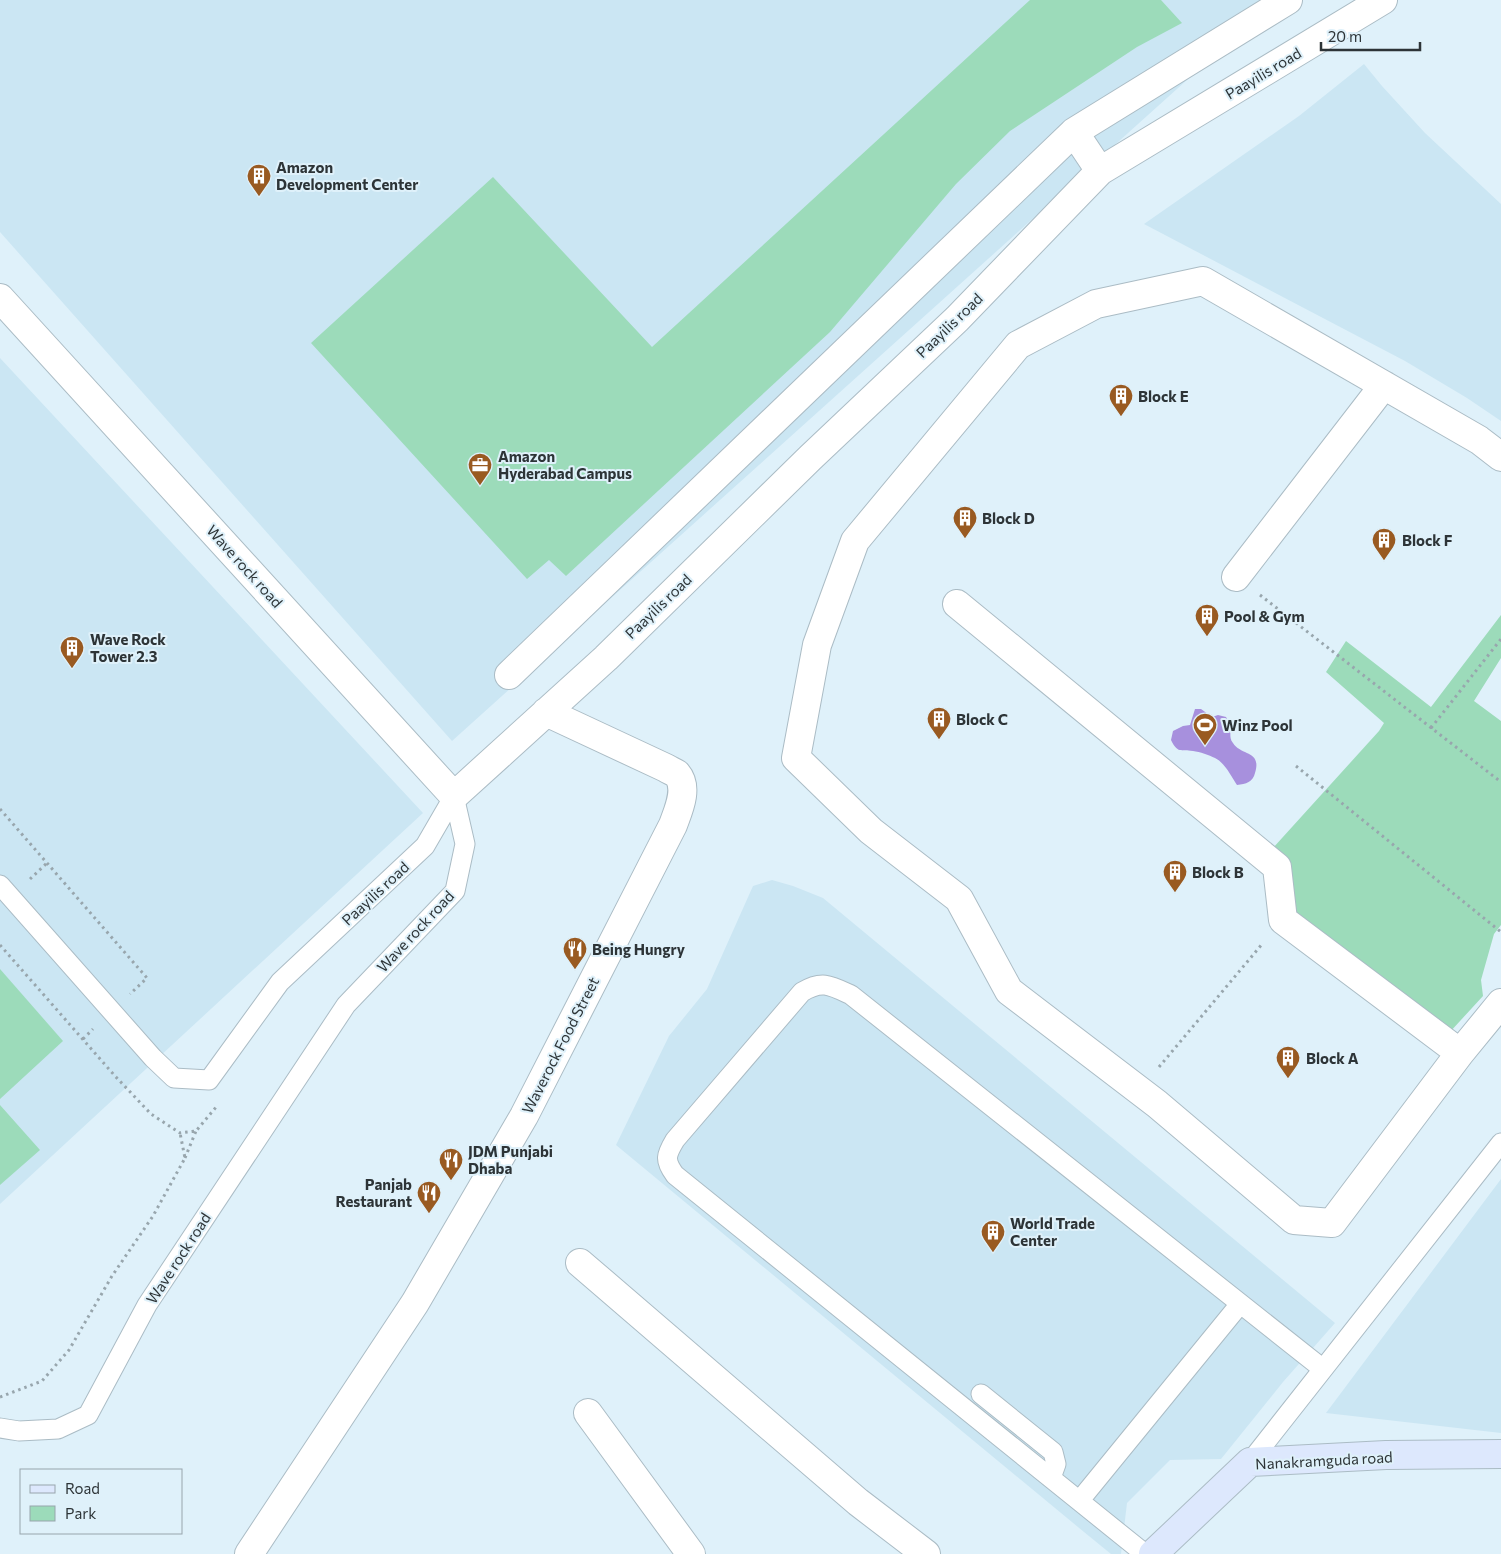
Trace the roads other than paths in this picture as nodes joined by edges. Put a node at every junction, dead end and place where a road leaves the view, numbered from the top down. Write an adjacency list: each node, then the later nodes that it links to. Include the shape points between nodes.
1 (1288, 0): 3 (street)
2 (1383, 0): 4 (street, Paayilis road)
3 (1074, 132): 4 (street); 10 (street)
4 (1100, 171): 11 (street, Paayilis road, via 957,319)
5 (0, 298): 12 (street, Wave rock road)
6 (1384, 385): 7 (street, via 1479,440); 8 (street); 15 (street, via 1203,281 1096,304 1018,345 855,542 817,645 796,758 871,831 959,899 1009,991 1157,1104 1294,1220 1332,1224)
7 (1501, 457)
8 (1236, 577)
9 (957, 604): 15 (street, via 1277,867 1283,920)
10 (510, 675)
11 (546, 712): 12 (street, Paayilis road); 27 (street, Waverock Food Street, via 677,774 682,787 680,806 524,1116 415,1303)
12 (454, 796): 13 (lane, Paayilis road, via 425,846 280,982 209,1080 174,1078); 22 (lane, Wave rock road, via 464,844 455,891 346,1005 147,1305 88,1414 58,1429 19,1432)
13 (0, 885)
14 (1501, 1003): 15 (street)
15 (1460, 1053)
16 (1501, 1143): 19 (lane)
17 (580, 1263): 29 (street, via 858,1502)
18 (1240, 1304): 19 (lane); 25 (lane, via 850,995 831,985 814,985 802,992 675,1140 668,1152 668,1165 675,1175); 26 (lane)
19 (1323, 1369): 24 (lane)
20 (981, 1394): 25 (lane, via 1053,1452 1056,1464)
21 (588, 1412): 28 (street)
22 (0, 1428)
23 (1501, 1454): 24 (main road, Nanakramguda road)
24 (1250, 1462): 31 (main road, Nanakramguda road)
25 (1051, 1478): 26 (lane)
26 (1080, 1500): 30 (lane)
27 (249, 1554)
28 (691, 1554)
29 (926, 1554)
30 (1145, 1554)
31 (1153, 1554)

